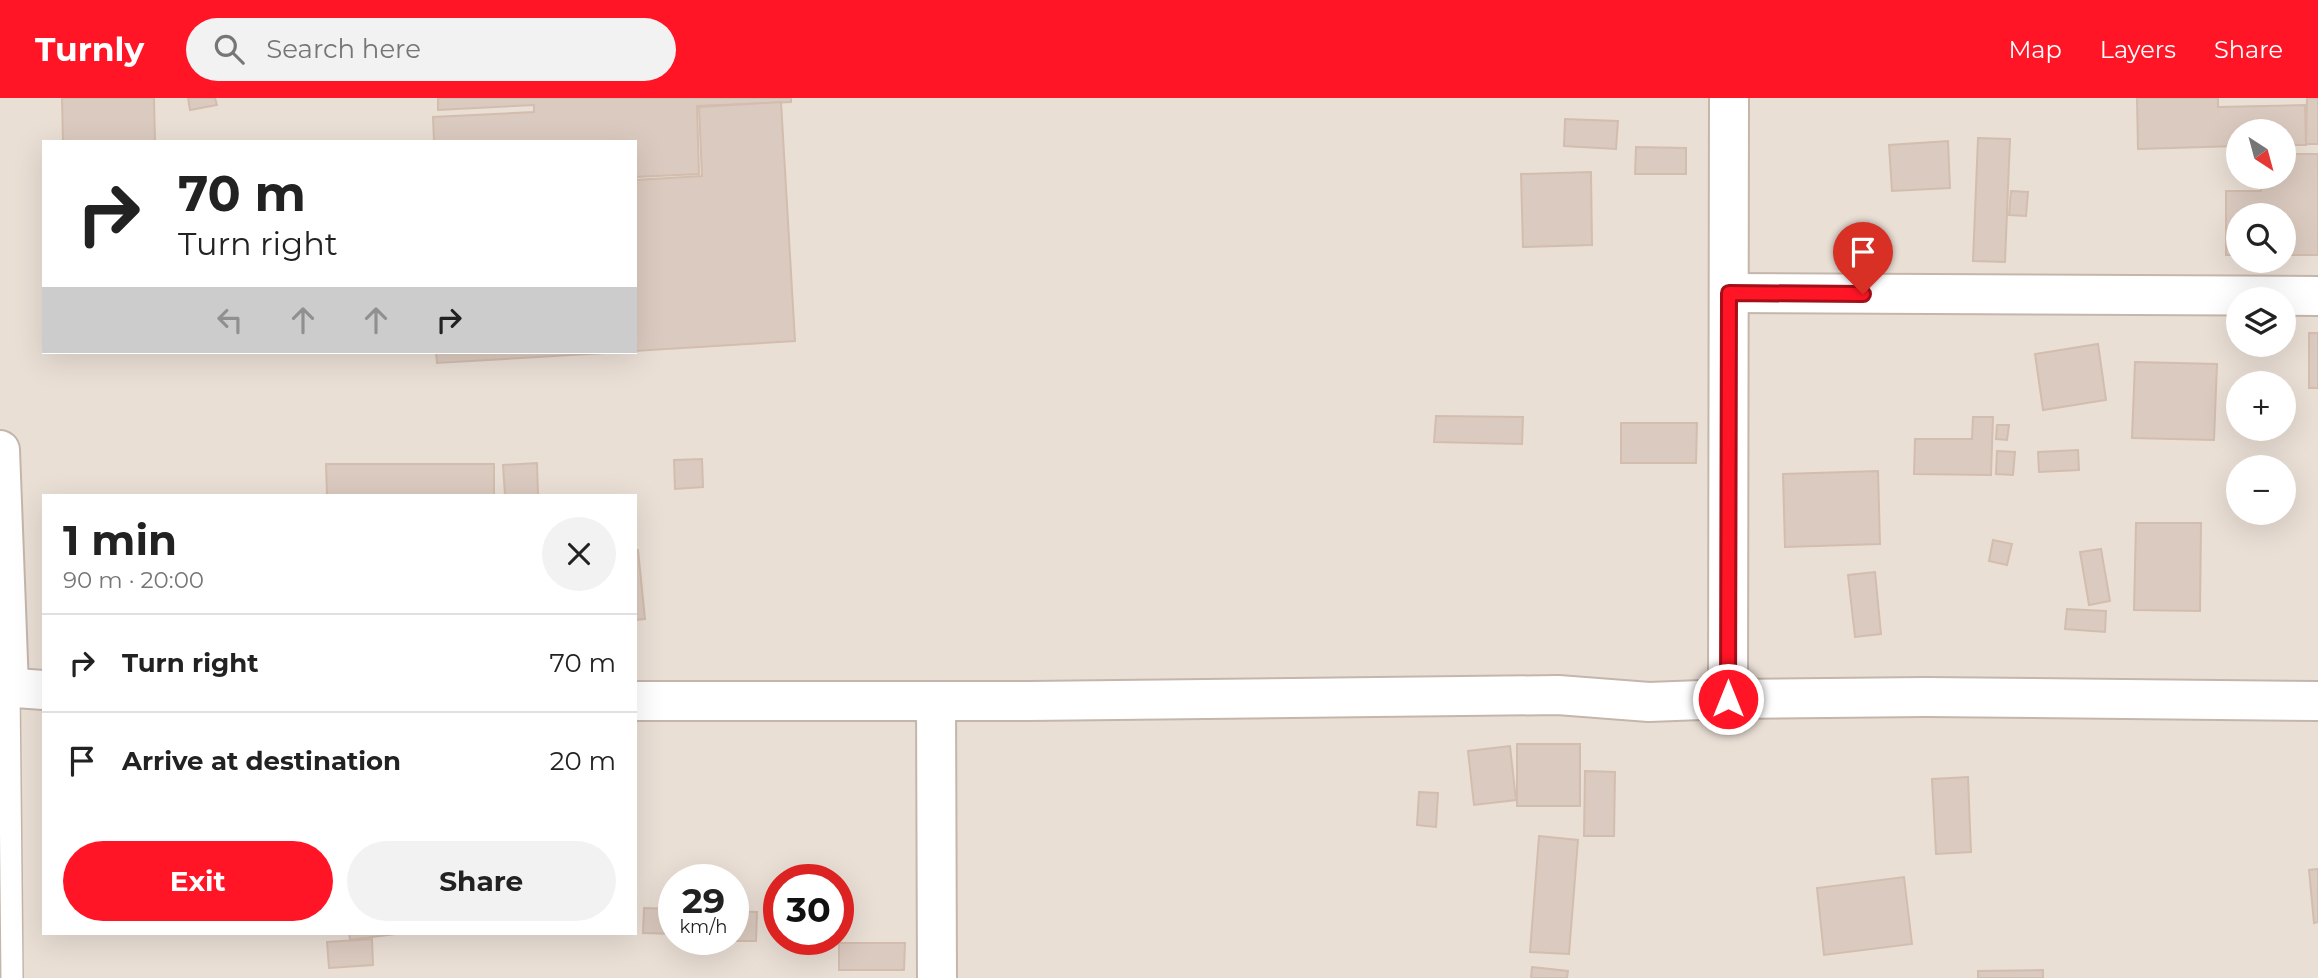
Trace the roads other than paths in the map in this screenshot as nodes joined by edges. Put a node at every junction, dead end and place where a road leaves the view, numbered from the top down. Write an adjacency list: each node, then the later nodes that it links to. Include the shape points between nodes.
1 (1729, 98): 2 (street)
2 (1729, 293): 3 (street); 6 (street)
3 (2318, 296)
4 (0, 450): 5 (street)
5 (18, 688): 10 (lane)
6 (1728, 699): 8 (street, via 1649,702 1558,695); 9 (street)
7 (637, 701): 8 (street)
8 (936, 701): 11 (street)
9 (2318, 701)
10 (12, 978)
11 (937, 978)

